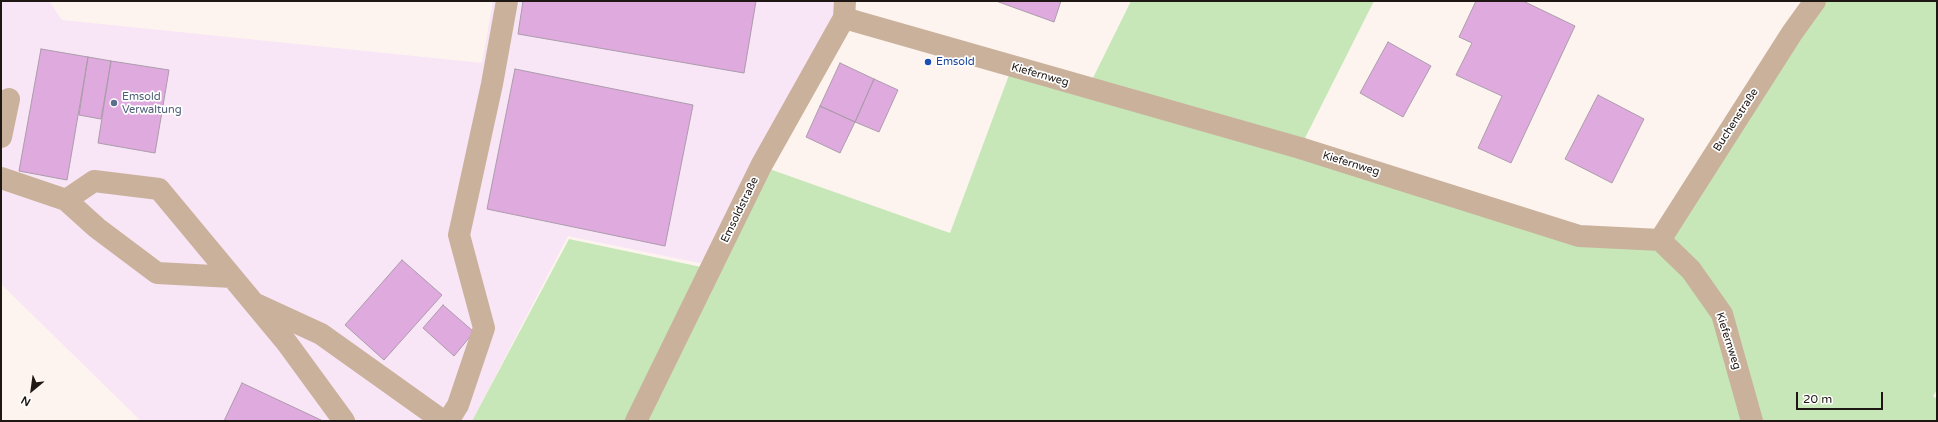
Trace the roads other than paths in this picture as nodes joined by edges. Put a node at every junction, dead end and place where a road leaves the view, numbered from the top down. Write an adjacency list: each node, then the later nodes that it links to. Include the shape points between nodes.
1 (507, 1): 13 (street, via 459,235 484,328 458,404)
2 (1815, 1): 8 (street, Buchenstraße)
3 (844, 10): 8 (street, Kiefernweg, via 1300,148 1579,236); 14 (street, Emsoldstraße, via 761,166)
4 (9, 99): 5 (street)
5 (1, 137)
6 (1, 178): 7 (street)
7 (66, 200): 9 (street, via 97,228 157,273); 9 (street, via 94,181 158,189)
8 (1660, 240): 15 (street, Kiefernweg, via 1691,270 1722,314)
9 (232, 277): 10 (street)
10 (254, 304): 11 (street); 12 (street, via 321,334)
11 (344, 421)
12 (442, 421)
13 (448, 421)
14 (636, 421)
15 (1752, 421)

